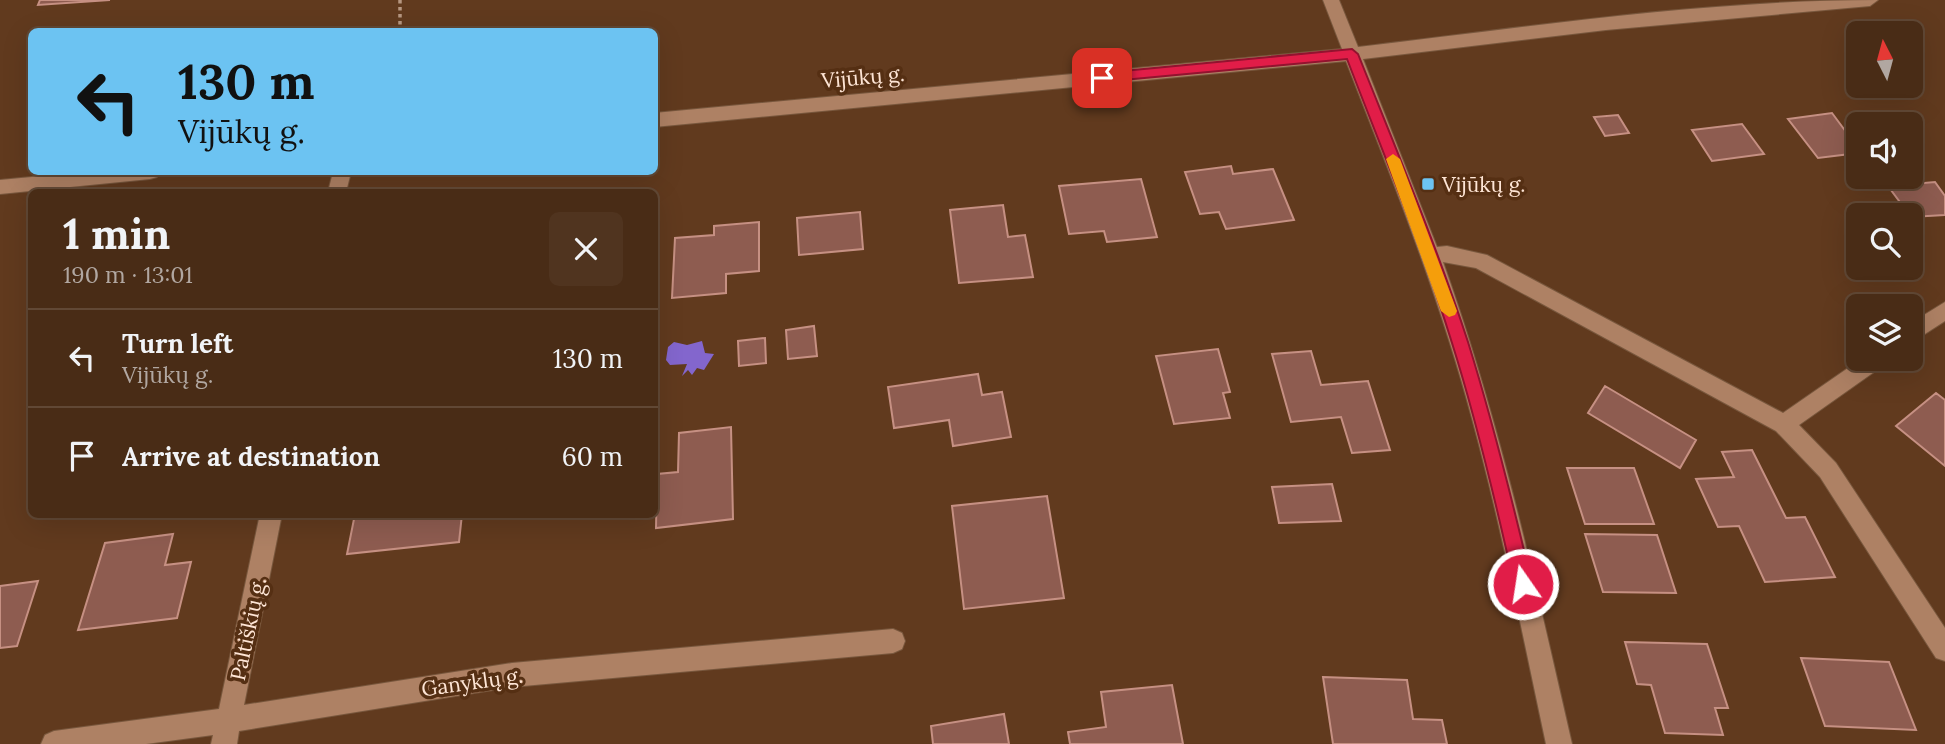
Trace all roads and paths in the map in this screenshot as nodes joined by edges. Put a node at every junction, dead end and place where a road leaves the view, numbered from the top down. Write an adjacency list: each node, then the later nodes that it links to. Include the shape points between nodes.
1 (400, 0): 4 (path)
2 (1331, 0): 5 (street)
3 (1870, 0): 5 (street, Vijūkų g., via 1606,24)
4 (400, 28)
5 (1352, 54): 6 (street, Vijūkų g.); 9 (street)
6 (658, 120)
7 (120, 175): 8 (street)
8 (0, 187)
9 (1430, 255): 13 (street, via 1480,261); 19 (street, via 1499,477)
10 (1945, 310): 11 (street)
11 (1923, 326)
12 (1860, 371): 13 (street)
13 (1784, 424): 16 (street, via 1828,470)
14 (270, 518): 17 (street, Paltiškių g.)
15 (893, 640): 17 (street, Ganyklų g., via 512,675)
16 (1945, 649)
17 (227, 732): 18 (street, Ganyklų g.)
18 (54, 744)
19 (1559, 744)

